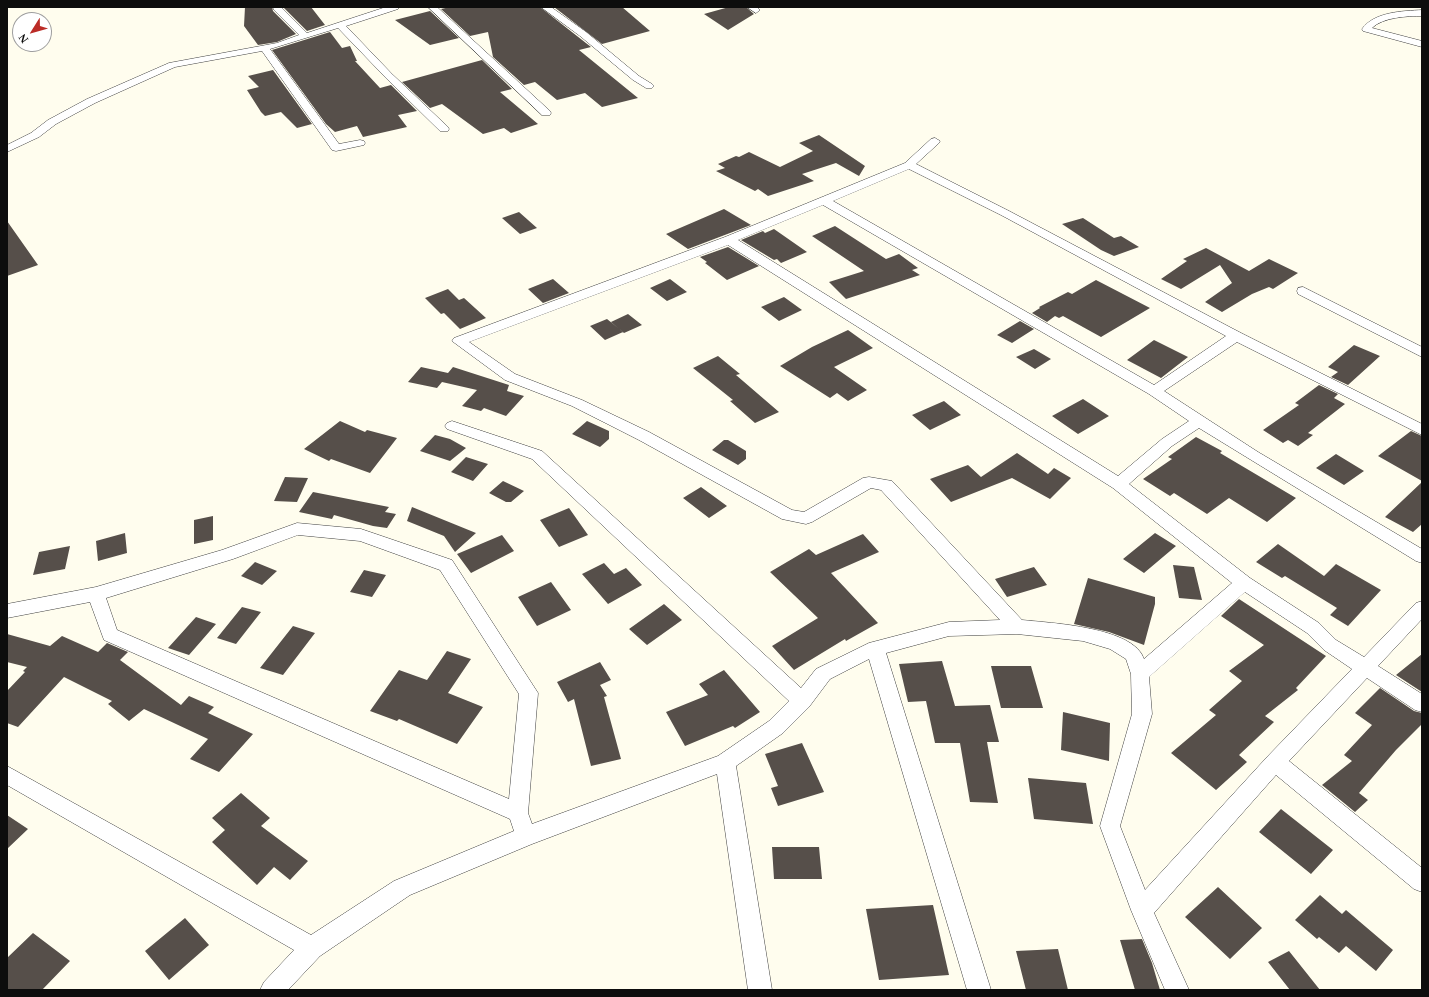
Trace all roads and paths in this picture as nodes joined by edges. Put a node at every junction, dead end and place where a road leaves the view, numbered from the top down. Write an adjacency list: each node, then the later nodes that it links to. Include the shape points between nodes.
1 (395, 7): 6 (street)
2 (432, 7): 11 (street)
3 (545, 7): 10 (street)
4 (277, 8): 7 (street)
5 (1422, 13): 8 (street, via 1402,14 1374,22 1366,28)
6 (340, 25): 7 (street); 12 (street)
7 (305, 36): 9 (street)
8 (1422, 44)
9 (264, 47): 14 (street, via 336,148); 15 (street, via 172,65 91,101)
10 (649, 86)
11 (546, 113)
12 (444, 129)
13 (935, 141): 16 (street)
14 (360, 143)
15 (7, 149)
16 (909, 165): 17 (street); 20 (street)
17 (823, 200): 18 (street); 22 (street)
18 (729, 240): 26 (street); 32 (street, via 459,341 510,377 577,403 644,436 788,515 806,518 869,482 886,484)
19 (1303, 291): 21 (street)
20 (1236, 336): 22 (street); 25 (street)
21 (1422, 353)
22 (1154, 391): 23 (street)
23 (1199, 422): 26 (street, via 1188,427); 27 (street)
24 (452, 426): 36 (street, via 537,455)
25 (1422, 430)
26 (1119, 484): 28 (street)
27 (1422, 557)
28 (1244, 583): 34 (street, via 1314,628 1330,645); 35 (street)
29 (96, 594): 31 (street); 41 (street, via 110,635); 41 (street, via 227,555 297,529 361,535 446,565 529,693)
30 (1422, 608): 34 (street)
31 (7, 612)
32 (1017, 627): 33 (street, via 949,629); 35 (street, via 1083,634 1116,644 1134,655)
33 (875, 648): 36 (street, via 823,674); 48 (street)
34 (1366, 668): 37 (street); 39 (street)
35 (1140, 674): 44 (street, via 1142,714 1110,826)
36 (802, 701): 38 (street, via 776,727)
37 (1422, 704)
38 (725, 762): 42 (street); 47 (street)
39 (1275, 762): 43 (street); 44 (street)
40 (7, 775): 45 (street)
41 (518, 813): 42 (street)
42 (526, 836): 45 (street, via 402,888)
43 (1422, 882)
44 (1142, 910): 49 (street)
45 (312, 948): 46 (street)
46 (272, 990)
47 (760, 990)
48 (979, 990)
49 (1177, 990)

